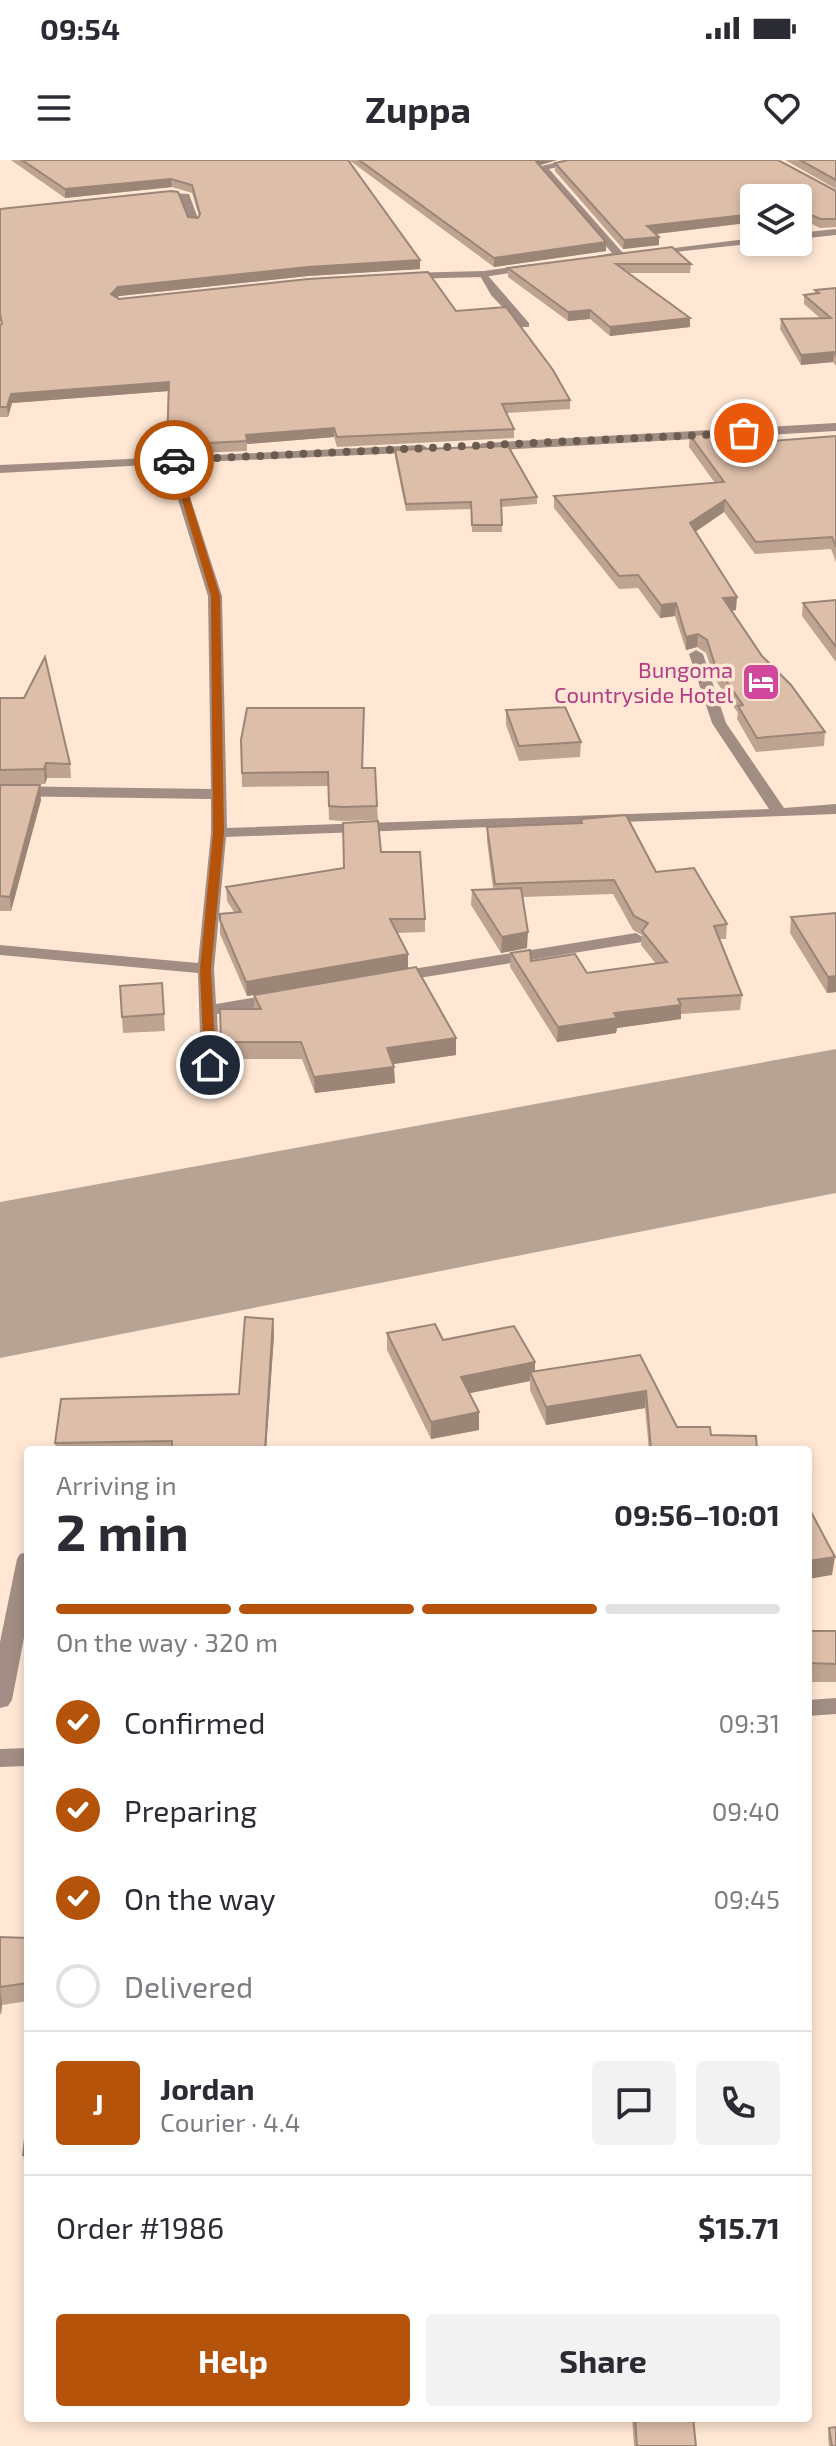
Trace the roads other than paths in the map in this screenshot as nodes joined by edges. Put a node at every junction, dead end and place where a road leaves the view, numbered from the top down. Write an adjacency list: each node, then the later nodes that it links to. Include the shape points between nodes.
1 (584, 160): 7 (street, via 542,167)
2 (149, 195): 3 (street, via 185,196)
3 (194, 221)
4 (836, 232): 5 (street)
5 (812, 235)
6 (740, 242): 7 (street)
7 (619, 255): 8 (street)
8 (589, 260)
9 (544, 266): 10 (street)
10 (484, 274): 11 (street); 12 (street)
11 (385, 278)
12 (525, 325)
13 (836, 427): 14 (street)
14 (470, 447)
15 (439, 449): 16 (street)
16 (172, 460): 17 (street); 20 (street, via 215,596)
17 (0, 469)
18 (696, 654): 22 (street, via 719,723)
19 (0, 791): 20 (street)
20 (217, 794): 23 (street)
21 (836, 809): 22 (street)
22 (780, 813): 23 (street)
23 (219, 833): 26 (street)
24 (636, 938): 27 (street)
25 (0, 950): 26 (street)
26 (206, 969): 29 (street)
27 (376, 981)
28 (300, 994): 29 (street)
29 (209, 1010): 30 (street)
30 (210, 1065)
31 (24, 1579): 32 (street)
32 (0, 1700)
33 (836, 1706): 34 (street)
34 (812, 1708)
35 (24, 1757): 36 (street)
36 (0, 1758)

